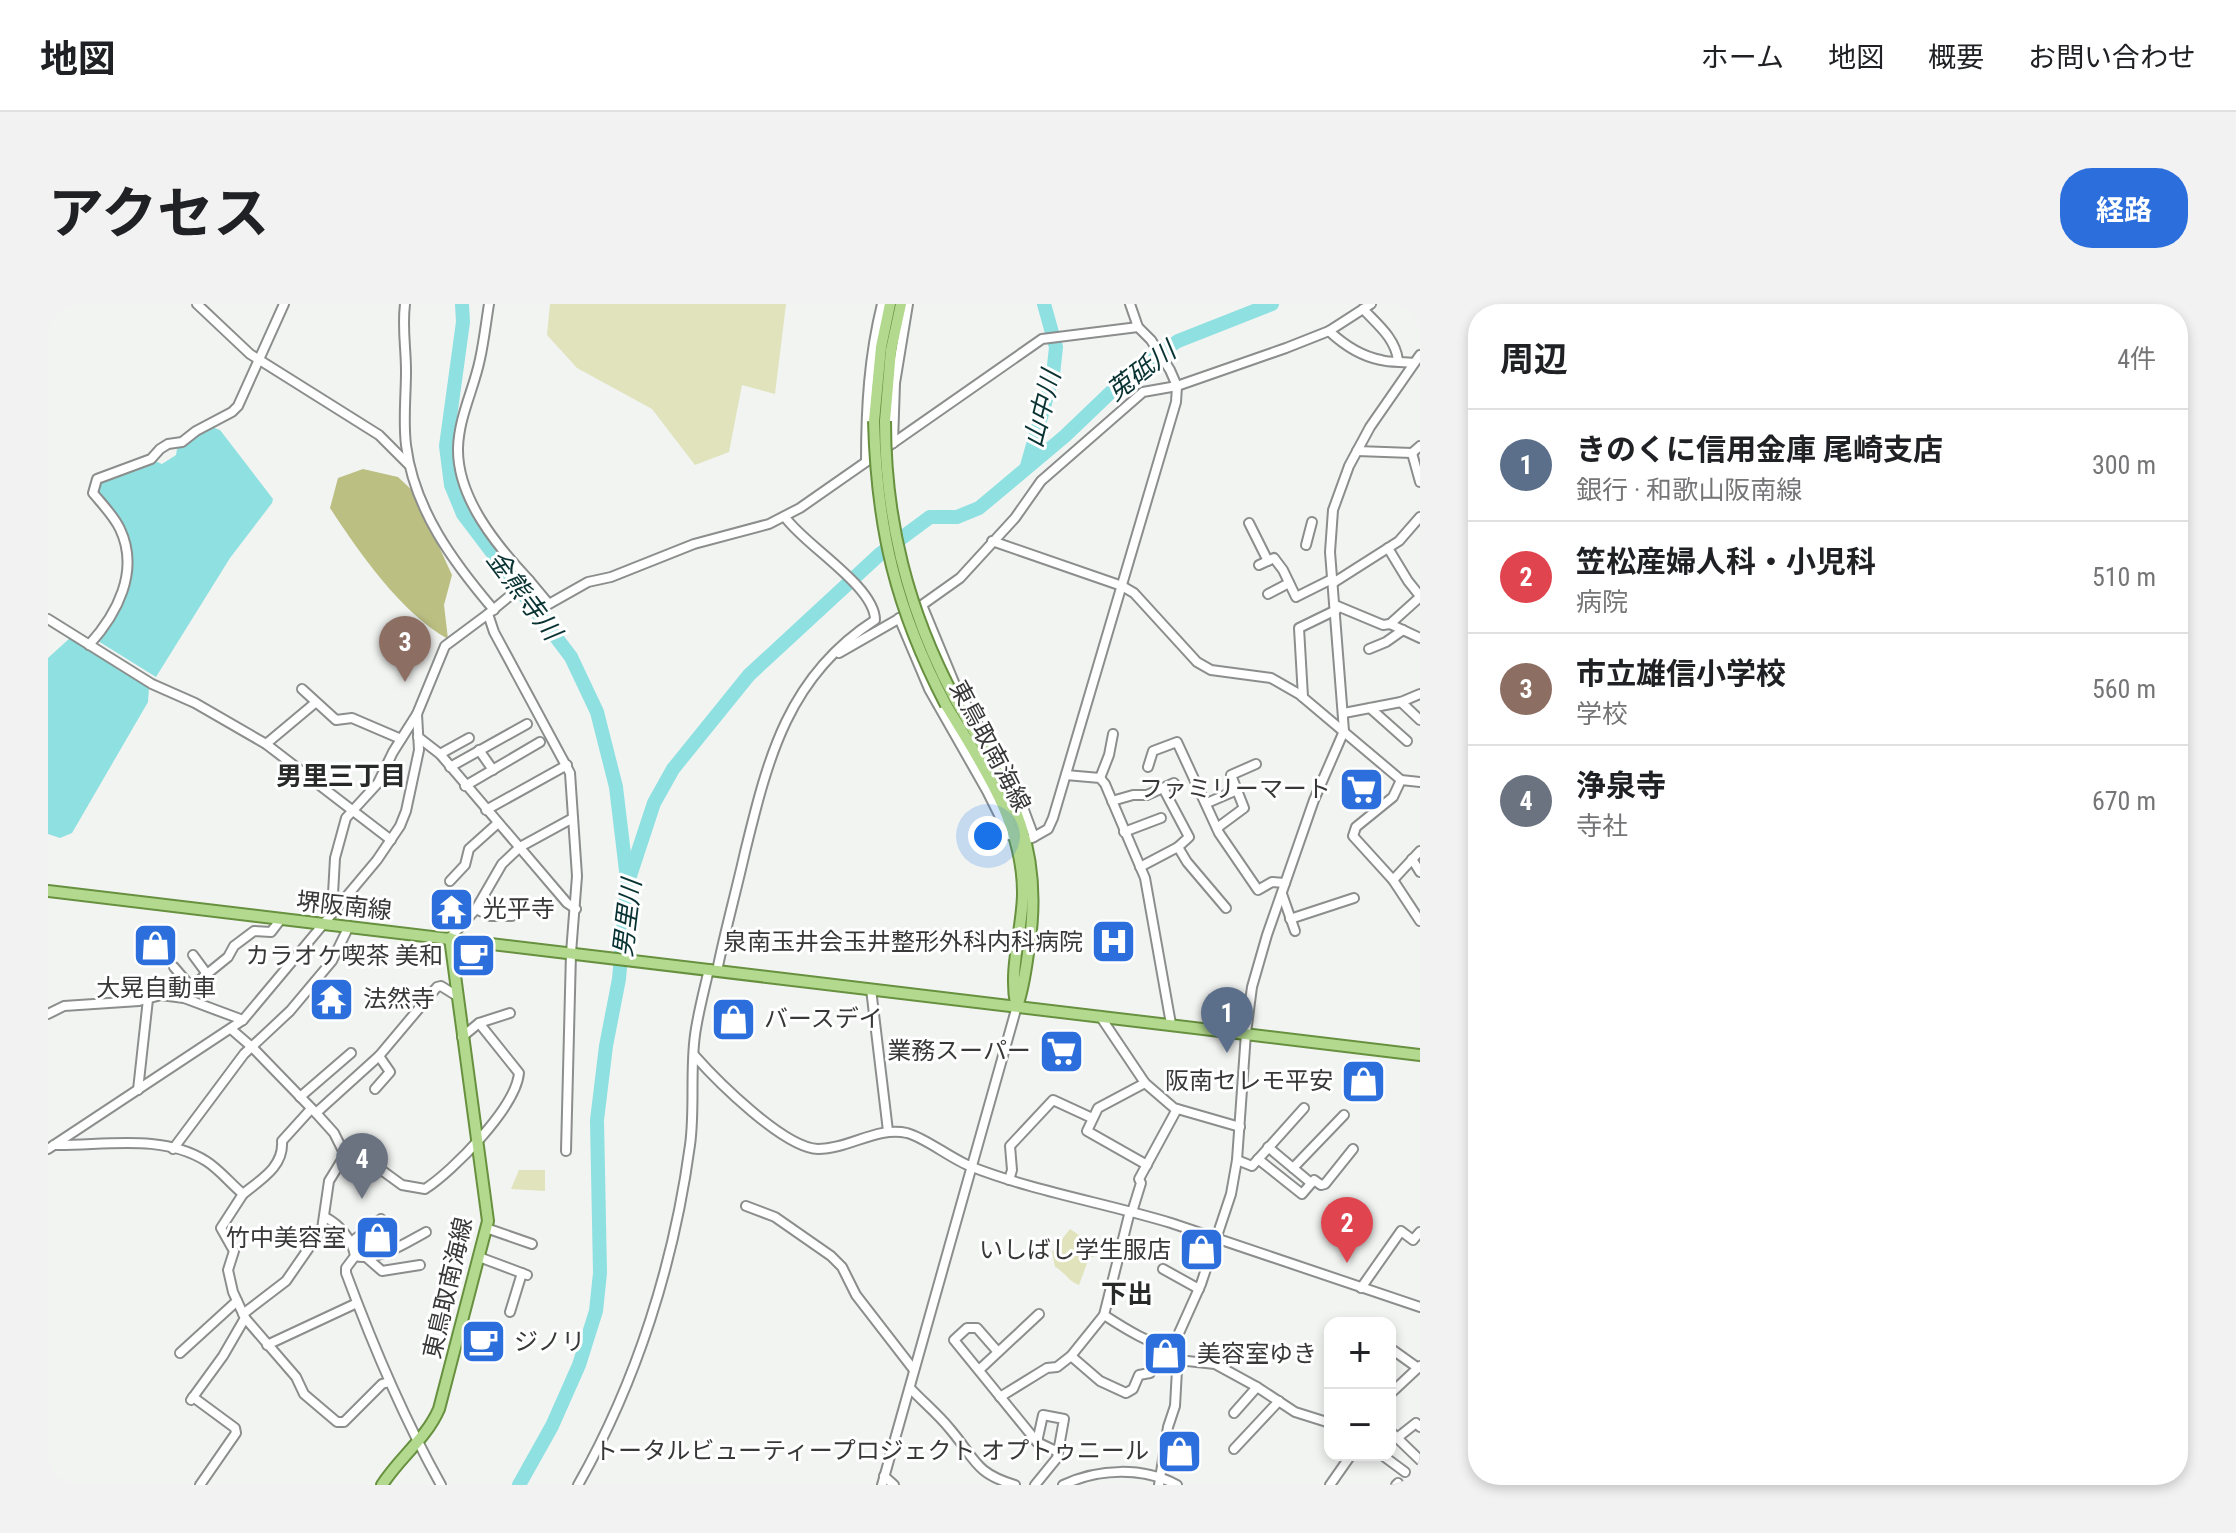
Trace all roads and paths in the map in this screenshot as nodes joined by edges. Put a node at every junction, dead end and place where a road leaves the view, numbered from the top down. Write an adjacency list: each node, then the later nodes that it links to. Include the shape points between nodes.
1 (51, 304): 12 (main road)
2 (197, 304): 15 (street)
3 (284, 304): 15 (street)
4 (405, 304): 25 (street, via 403,410)
5 (489, 304): 35 (street, via 458,449 485,528)
6 (882, 304): 24 (street, via 871,351)
7 (890, 304): 19 (main road, 東鳥取南海線, via 881,347)
8 (901, 304): 19 (main road, 東鳥取南海線)
9 (908, 304): 20 (street, via 895,383)
10 (1130, 304): 13 (street)
11 (1367, 306): 14 (street); 16 (street, via 1389,336)
12 (48, 312)
13 (1138, 327): 18 (street); 20 (street, via 1042,339)
14 (1329, 331): 16 (street, via 1356,352); 18 (street)
15 (258, 359): 25 (street, via 379,435); 48 (street, via 232,412 182,442 168,444 151,459 97,479 93,493 122,534 126,581 120,601)
16 (1398, 360): 17 (street)
17 (1417, 360): 22 (street)
18 (1177, 386): 31 (street, via 1143,392 1041,481); 37 (street)
19 (880, 421): 54 (main road, 東鳥取南海線, bridge, via 898,556)
20 (893, 443): 24 (street)
21 (1420, 446): 23 (street)
22 (1357, 451): 23 (street); 30 (street, via 1337,497)
23 (1412, 453): 26 (street)
24 (866, 461): 27 (street)
25 (409, 465): 42 (street, via 449,555)
26 (1420, 482)
27 (785, 517): 35 (street, via 588,582 549,604); 50 (street, via 839,566 875,615)
28 (1420, 517): 33 (street)
29 (1249, 523): 36 (street, via 1263,563 1274,558)
30 (1330, 535): 32 (street, via 1311,526); 34 (street)
31 (992, 541): 37 (street); 40 (street, via 960,578)
32 (1306, 545)
33 (1388, 548): 34 (street); 39 (street)
34 (1333, 581): 36 (street, via 1296,597); 41 (street)
35 (527, 582): 42 (street)
36 (1289, 583): 38 (street)
37 (1122, 586): 53 (street, via 1197,662 1211,670 1271,678); 77 (street)
38 (1268, 594)
39 (1420, 598): 45 (street)
40 (922, 605): 43 (street); 94 (street, via 956,687 1018,794)
41 (1336, 607): 45 (street); 53 (street, via 1299,628); 58 (street)
42 (493, 611): 59 (street, via 445,646); 73 (street, via 494,632)
43 (899, 618): 50 (street); 99 (street, via 929,689)
44 (48, 619): 48 (street)
45 (1390, 624): 46 (street)
46 (1403, 630): 47 (street); 49 (street)
47 (1420, 638)
48 (89, 645): 69 (street)
49 (1369, 649)
50 (831, 657): 123 (street, via 801,693 774,748)
51 (302, 689): 56 (street)
52 (1420, 694): 55 (street)
53 (1303, 697): 62 (street)
54 (950, 702): 94 (main road, 東鳥取南海線, via 1002,781); 99 (main road, 東鳥取南海線, via 1006,812)
55 (1401, 702): 57 (street); 60 (street)
56 (315, 703): 66 (street, via 336,720 352,718); 69 (street)
57 (1370, 708): 58 (street); 67 (street)
58 (1344, 713): 62 (street)
59 (417, 714): 64 (street); 66 (street)
60 (1420, 720)
61 (527, 724): 70 (street)
62 (1344, 731): 79 (street); 105 (street)
63 (1113, 734): 78 (street)
64 (418, 737): 71 (street); 95 (street, via 406,811)
65 (469, 738): 71 (street)
66 (401, 739): 88 (street, via 378,783)
67 (1407, 741)
68 (540, 742): 76 (street)
69 (266, 744): 88 (street)
70 (479, 750): 74 (street); 76 (street)
71 (440, 754): 74 (street)
72 (1256, 764): 84 (street, via 1231,775)
73 (567, 765): 87 (street); 89 (street)
74 (450, 767): 82 (street)
75 (1148, 767): 86 (street, via 1153,751 1177,742)
76 (493, 770): 82 (street)
77 (1066, 775): 78 (street); 94 (street, via 1048,829)
78 (1100, 778): 85 (street)
79 (1401, 780): 80 (street); 103 (street, via 1393,797 1356,827 1353,836)
80 (1420, 782)
81 (1174, 783): 83 (street)
82 (465, 786): 87 (street)
83 (1163, 788): 85 (street); 97 (street, via 1189,837)
84 (1237, 790): 86 (street); 92 (street, via 1244,808)
85 (1112, 801): 93 (street)
86 (1207, 803): 92 (street)
87 (486, 810): 91 (street)
88 (352, 811): 95 (street); 111 (street, via 335,858)
89 (573, 818): 96 (street); 110 (street)
90 (1161, 818): 93 (street)
91 (498, 823): 96 (street); 104 (street, via 469,849 465,865)
92 (1217, 828): 105 (street, via 1258,890 1272,882)
93 (1124, 832): 101 (street)
94 (1030, 838): 130 (main road, 東鳥取南海線, via 1034,918)
95 (391, 840): 111 (street)
96 (520, 847): 109 (street, via 502,864); 110 (street)
97 (1178, 847): 101 (street); 108 (street)
98 (1420, 851): 100 (street)
99 (1018, 858): 130 (main road, 東鳥取南海線, via 1023,896 1013,988)
100 (1412, 859): 102 (street); 103 (street)
101 (1140, 867): 136 (street)
102 (1420, 872)
103 (1393, 880): 115 (street)
104 (450, 881)
105 (1283, 888): 114 (street); 138 (street, via 1252,987)
106 (48, 891): 113 (main road, 堺阪南線)
107 (1354, 898): 114 (street)
108 (1226, 908)
109 (476, 909): 112 (street, via 490,916); 119 (street)
110 (576, 909): 120 (street)
111 (332, 913): 116 (street)
112 (512, 916)
113 (281, 919): 116 (main road, 堺阪南線); 124 (street, via 271,932 254,931)
114 (1290, 919): 118 (street)
115 (1420, 921)
116 (323, 924): 117 (main road, 堺阪南線); 134 (street)
117 (349, 926): 119 (main road, 堺阪南線); 140 (street, via 332,961)
118 (1295, 931)
119 (450, 938): 120 (main road, 堺阪南線); 127 (main road, 東鳥取南海線)
120 (575, 953): 123 (main road, 堺阪南線); 161 (street)
121 (193, 955): 124 (street)
122 (174, 967): 125 (street)
123 (709, 970): 126 (main road, 堺阪南線); 142 (street)
124 (207, 974): 125 (street)
125 (191, 987): 128 (street)
126 (871, 989): 130 (main road, 堺阪南線); 155 (street)
127 (457, 996): 139 (main road, 東鳥取南海線); 144 (street, via 437,987)
128 (184, 998): 129 (street); 134 (street)
129 (148, 999): 132 (street, via 64,1006); 147 (street)
130 (1017, 1006): 133 (main road, 堺阪南線); 166 (street)
131 (510, 1013): 135 (street)
132 (48, 1014)
133 (1100, 1016): 136 (main road, 堺阪南線); 145 (street)
134 (243, 1020): 137 (street)
135 (479, 1023): 139 (street); 156 (street, via 519,1073)
136 (1171, 1024): 138 (main road, 堺阪南線)
137 (231, 1029): 140 (street); 147 (street)
138 (1246, 1033): 143 (main road, 堺阪南線); 154 (street)
139 (462, 1037): 156 (main road, 東鳥取南海線)
140 (253, 1048): 148 (street); 159 (street)
141 (351, 1053): 148 (street)
142 (694, 1055): 155 (street, via 725,1089 794,1143 818,1149); 230 (street, via 691,1142 673,1245 635,1364)
143 (1420, 1055)
144 (379, 1056): 146 (street, via 390,1072); 151 (street)
145 (1145, 1083): 150 (street); 153 (street, via 1098,1108)
146 (375, 1089)
147 (138, 1090): 157 (street)
148 (300, 1097): 151 (street)
149 (1304, 1108): 158 (street)
150 (1177, 1109): 154 (street); 165 (street)
151 (314, 1111): 162 (street); 170 (street, via 282,1141 280,1160 271,1172)
152 (1344, 1115): 167 (street)
153 (1092, 1118): 165 (street, via 1087,1131); 168 (street, via 1053,1100 1010,1146)
154 (1240, 1127): 164 (street)
155 (888, 1131): 166 (street, via 907,1133)
156 (476, 1143): 162 (street, via 425,1189 402,1185 358,1153); 175 (main road, 東鳥取南海線)
157 (51, 1147): 159 (street, via 143,1141)
158 (1268, 1147): 163 (street); 167 (street)
159 (173, 1149): 170 (street, via 206,1160)
160 (1353, 1149): 169 (street, via 1325,1184)
161 (566, 1151)
162 (345, 1155): 173 (street, via 329,1181)
163 (1258, 1159): 164 (street, via 1251,1167); 169 (street, via 1300,1194)
164 (1237, 1160): 178 (street)
165 (1147, 1165): 172 (street)
166 (971, 1167): 168 (street); 202 (street)
167 (1293, 1168): 169 (street)
168 (1009, 1180): 172 (street)
169 (1311, 1183)
170 (243, 1194): 188 (street, via 221,1228 234,1251 228,1270)
171 (746, 1206): 202 (street, via 775,1217 831,1256)
172 (1131, 1211): 178 (street); 193 (street)
173 (325, 1217): 179 (street); 194 (street, via 286,1281)
174 (381, 1219): 179 (street)
175 (486, 1228): 180 (street); 183 (main road, 東鳥取南海線)
176 (426, 1232): 182 (street)
177 (1420, 1232): 186 (street, via 1413,1240 1401,1231)
178 (1216, 1238): 186 (street); 187 (street)
179 (350, 1243): 181 (street)
180 (532, 1244)
181 (355, 1256): 182 (street); 189 (street, via 346,1268)
182 (366, 1257): 184 (street, via 382,1271)
183 (479, 1257): 191 (street, via 524,1274); 217 (main road, 東鳥取南海線, via 439,1409)
184 (420, 1265)
185 (1163, 1269): 187 (street)
186 (1361, 1288): 190 (street)
187 (1199, 1289): 200 (street, via 1179,1333)
188 (237, 1301): 194 (street); 198 (street)
189 (357, 1303): 195 (street); 205 (street)
190 (1420, 1307)
191 (510, 1312)
192 (1039, 1314): 196 (street)
193 (1104, 1315): 199 (street); 200 (street)
194 (244, 1316): 195 (street); 227 (street, via 192,1399 236,1433)
195 (267, 1345): 205 (street, via 304,1394 337,1422 344,1422)
196 (998, 1352): 203 (street); 203 (street, via 977,1328 967,1328 954,1340)
197 (1396, 1352): 201 (street)
198 (180, 1353)
199 (1071, 1356): 204 (street, via 1100,1381 1126,1393 1139,1375); 209 (street)
200 (1177, 1356): 206 (street, via 1215,1364); 225 (street, via 1175,1406)
201 (1419, 1367): 208 (street)
202 (914, 1370): 207 (street)
203 (979, 1370): 209 (street)
204 (1150, 1373)
205 (389, 1382): 217 (street)
206 (1257, 1387): 210 (street); 211 (street)
207 (910, 1388): 224 (street); 226 (street, via 973,1461)
208 (1394, 1389)
209 (1000, 1397): 216 (street)
210 (1279, 1401): 212 (street); 218 (street)
211 (1234, 1413)
212 (1324, 1421)
213 (1419, 1424): 214 (street)
214 (1396, 1434)
215 (1396, 1437): 220 (street)
216 (1037, 1442): 219 (street); 219 (street, via 1043,1415 1064,1419)
217 (418, 1443): 228 (main road, 東鳥取南海線); 229 (street)
218 (1234, 1449)
219 (1058, 1452): 233 (street)
220 (1420, 1460)
221 (1347, 1461): 236 (street)
222 (1390, 1461): 223 (street)
223 (1405, 1472)
224 (883, 1480): 231 (street)
225 (1159, 1480): 234 (street, via 1117,1472); 235 (street)
226 (1003, 1483): 232 (street)
227 (200, 1485)
228 (382, 1485)
229 (441, 1485)
230 (578, 1485)
231 (894, 1485)
232 (1015, 1485)
233 (1035, 1485)
234 (1063, 1485)
235 (1177, 1485)
236 (1330, 1485)

